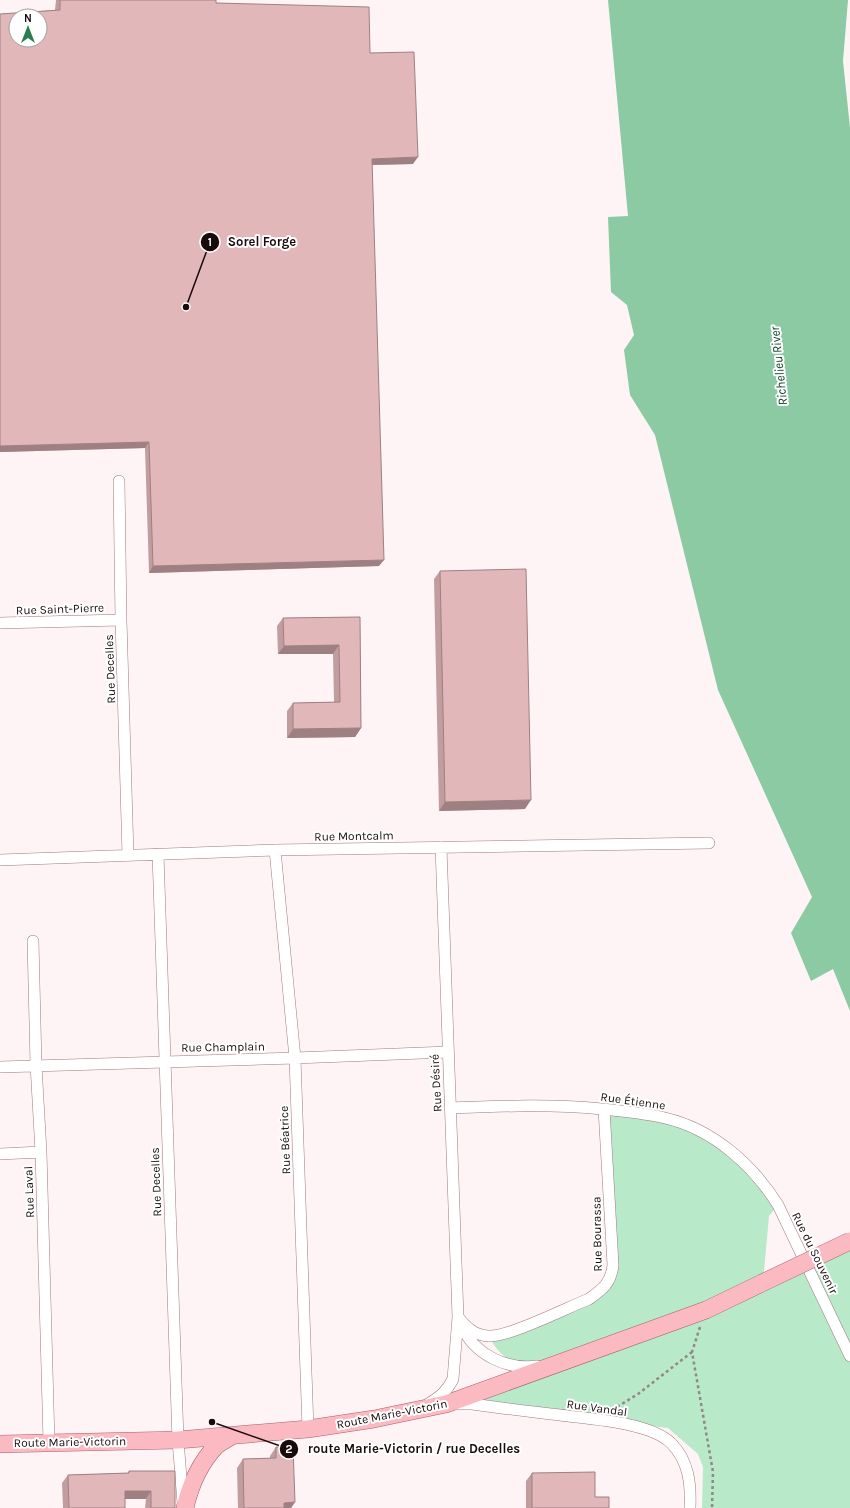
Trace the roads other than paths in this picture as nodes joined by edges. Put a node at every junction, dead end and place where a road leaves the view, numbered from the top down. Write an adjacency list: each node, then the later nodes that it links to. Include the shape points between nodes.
1 (119, 481): 2 (street, Rue Decelles)
2 (121, 620): 3 (street, Rue Saint-Pierre); 8 (street, Rue Decelles)
3 (0, 623)
4 (709, 843): 5 (street, Rue Montcalm)
5 (441, 847): 6 (street, Rue Montcalm); 11 (street, Rue Désiré)
6 (276, 850): 7 (street, Rue Montcalm); 12 (street, Rue Béatrice)
7 (158, 854): 8 (street, Rue Montcalm); 13 (street, Rue Decelles)
8 (128, 856): 9 (street, Rue Montcalm)
9 (0, 860)
10 (32, 941): 14 (street, Rue Laval)
11 (448, 1052): 12 (street, Rue Champlain); 16 (street, Rue Désiré)
12 (295, 1058): 13 (street, Rue Champlain); 27 (street, Rue Béatrice)
13 (165, 1062): 14 (street, Rue Champlain); 29 (street, Rue Decelles)
14 (36, 1065): 15 (street, Rue Champlain); 18 (street, Rue Laval)
15 (0, 1067)
16 (450, 1108): 17 (street, Rue Étienne, via 538,1105); 22 (street, Rue Désiré)
17 (604, 1110): 20 (street, Rue Étienne, via 667,1118 706,1135 745,1163 765,1185); 22 (street, Rue Bourassa, via 613,1265 608,1283 589,1299 506,1333 489,1336 479,1334 471,1331)
18 (41, 1152): 19 (street); 30 (street, Rue Laval)
19 (0, 1154)
20 (778, 1206): 23 (street, Rue du Souvenir)
21 (850, 1241): 24 (main road, Route Marie-Victorin, bridge, via 706,1310)
22 (458, 1317): 24 (street, Rue Désiré, via 467,1336 482,1352 492,1358 527,1368); 26 (street, Rue Désiré, via 453,1380 442,1395)
23 (850, 1356)
24 (557, 1363): 25 (main road, Route Marie-Victorin)
25 (446, 1404): 26 (main road, Route Marie-Victorin); 33 (street, Rue Vandal, via 472,1404 622,1423 658,1435 670,1443 686,1465 691,1489)
26 (416, 1411): 27 (main road, Route Marie-Victorin)
27 (308, 1429): 28 (main road, Route Marie-Victorin)
28 (232, 1436): 29 (main road, Route Marie-Victorin); 32 (main road, via 217,1445 202,1466)
29 (178, 1440): 30 (main road, Route Marie-Victorin); 32 (street, Rue Decelles)
30 (49, 1442): 31 (main road, Route Marie-Victorin)
31 (0, 1444)
32 (184, 1508)
33 (690, 1508)

